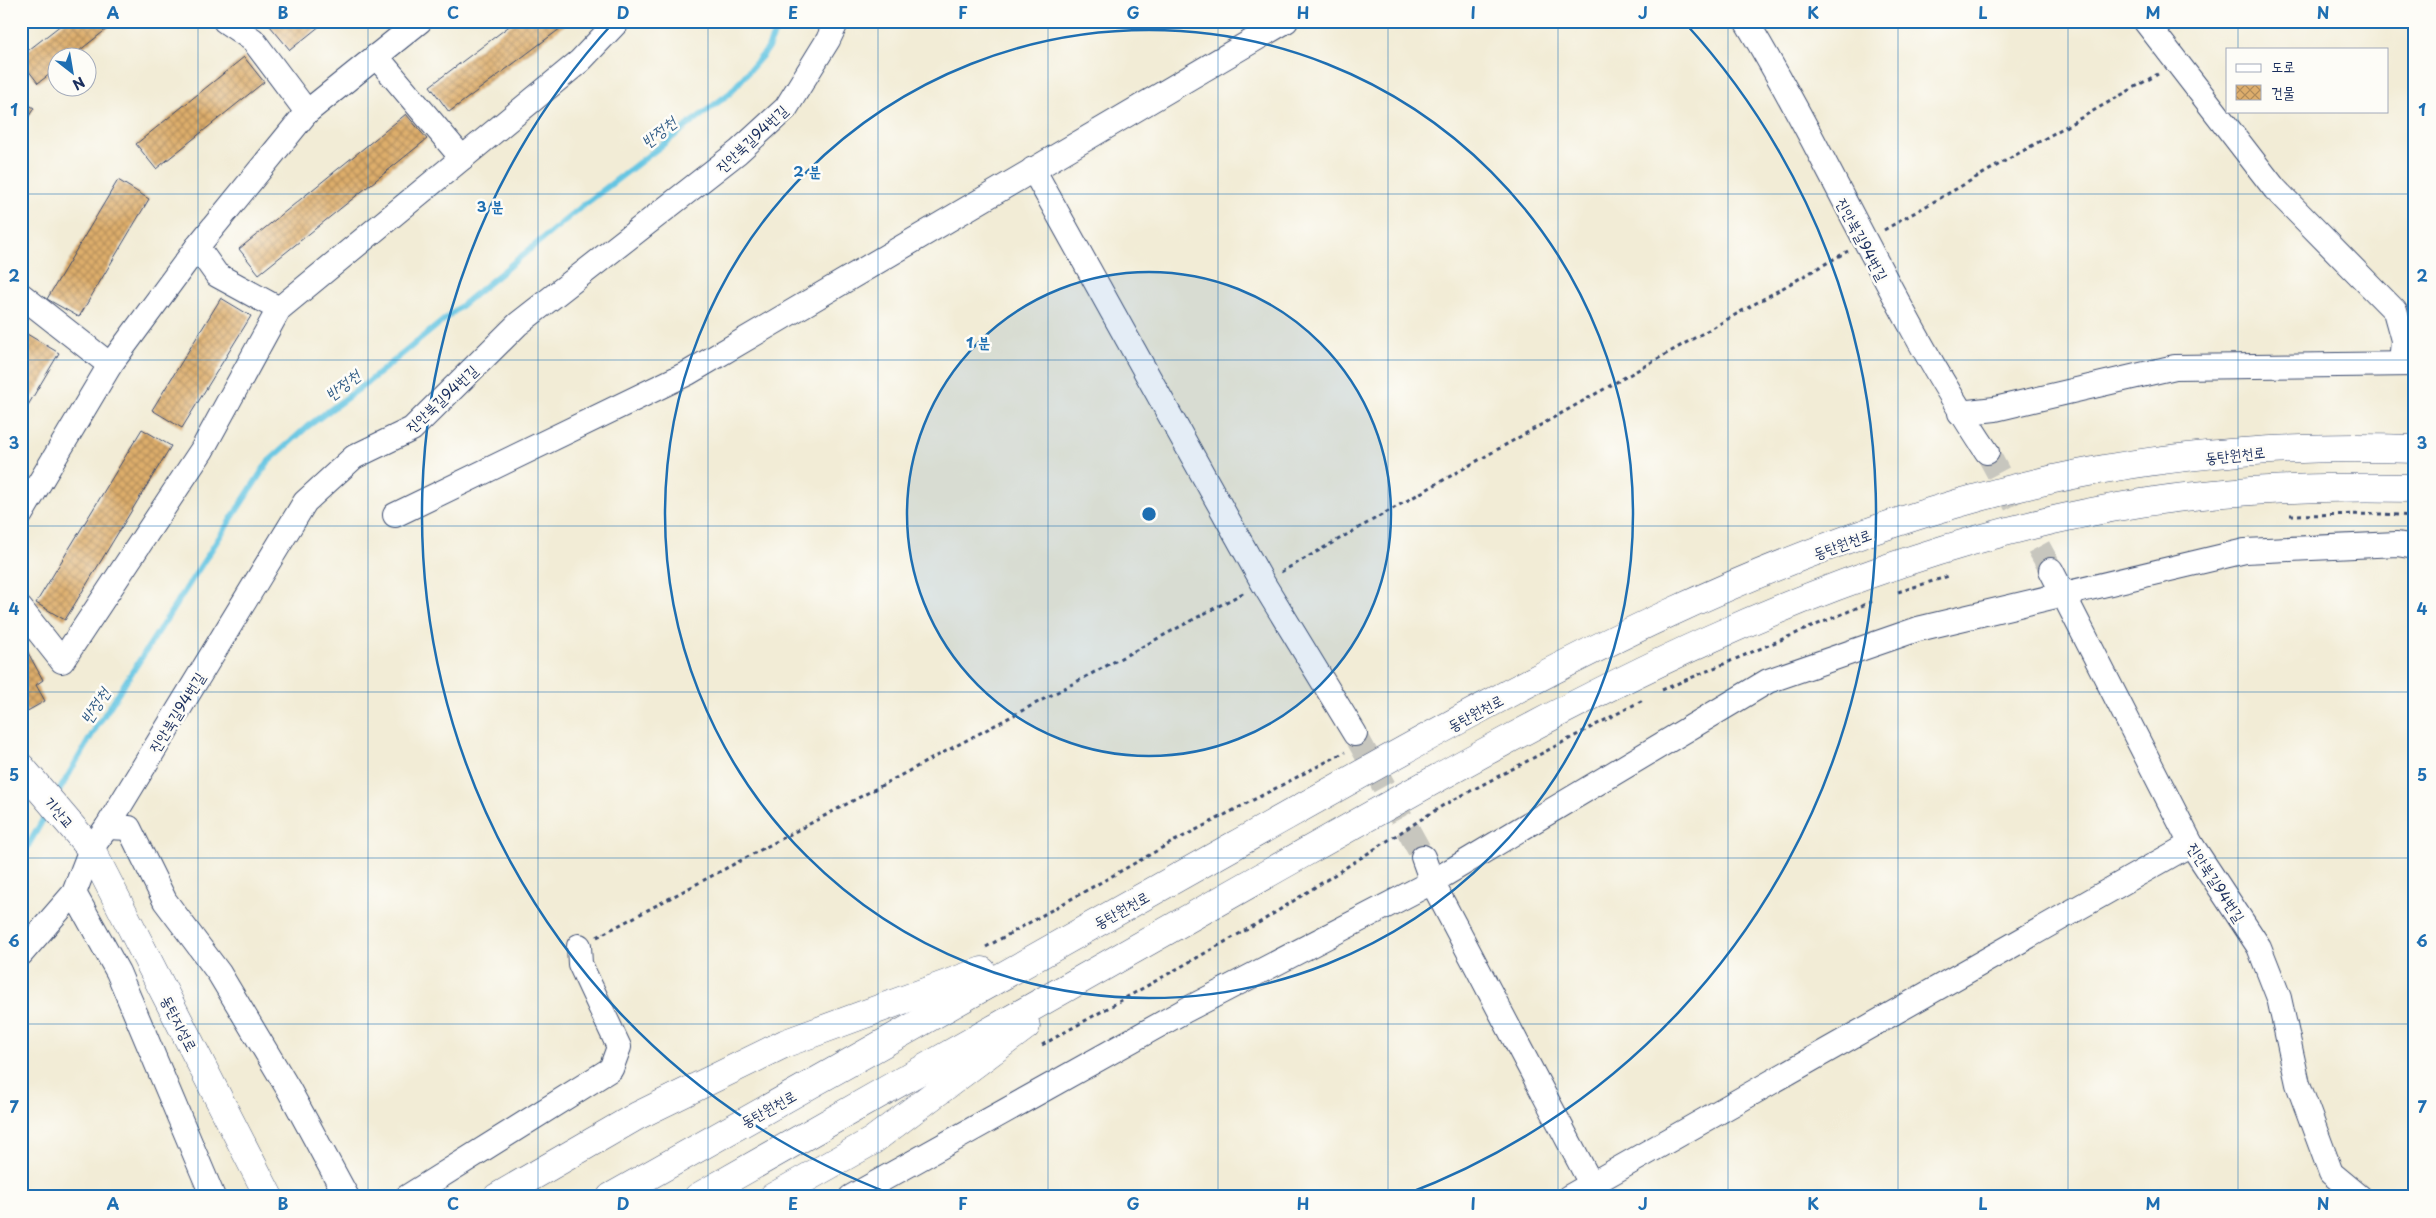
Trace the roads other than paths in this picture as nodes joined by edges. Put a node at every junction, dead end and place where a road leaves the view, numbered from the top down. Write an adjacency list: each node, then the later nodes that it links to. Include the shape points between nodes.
1 (225, 21): 9 (street, via 253,40)
2 (420, 21): 8 (street)
3 (618, 21): 10 (street, via 580,61)
4 (837, 21): 29 (street, 진안북길94번길, via 786,108 738,152 518,324 412,429 354,458 305,502)
5 (1286, 21): 11 (street)
6 (1746, 21): 17 (street, 진안북길94번길)
7 (2145, 21): 15 (street, via 2275,188 2395,311)
8 (376, 56): 9 (street); 10 (street)
9 (307, 112): 12 (street)
10 (462, 158): 14 (street)
11 (1033, 169): 22 (street, via 935,230 688,373); 27 (street, via 1262,583)
12 (197, 247): 14 (street, via 217,275); 16 (street)
13 (21, 295): 16 (street)
14 (279, 309): 26 (street, via 202,450 62,662)
15 (2408, 364): 17 (street, via 2175,367 1995,409)
16 (110, 365): 21 (street)
17 (1960, 413): 19 (street, 진안북길94번길)
18 (2415, 449): 35 (main road, 동탄원천로, via 2275,450 2079,474 1979,498 1800,558 1711,594 1572,660)
19 (1987, 452)
20 (2415, 488): 38 (main road, via 2262,491 2138,504 1965,543 1868,574 1709,638 1555,714)
21 (21, 514)
22 (395, 515)
23 (2415, 547): 25 (street, via 2397,544 2245,551)
24 (2051, 570): 25 (street, 진안북길94번길)
25 (2064, 595): 31 (street, 진안북길94번길); 33 (street, via 1918,629 1768,681)
26 (21, 609)
27 (1355, 734)
28 (21, 767): 30 (main road, 기산교)
29 (118, 821): 30 (street, 진안북길94번길); 42 (street, via 165,901 219,973 289,1090)
30 (85, 842): 34 (street); 41 (main road, 동탄지성로)
31 (2191, 844): 39 (street); 50 (street, 진안북길94번길, via 2259,947 2279,998 2298,1084 2330,1173)
32 (1423, 857): 33 (street)
33 (1432, 882): 39 (street); 48 (street, via 1186,1010)
34 (74, 893): 37 (street); 40 (street, via 118,972)
35 (1084, 930): 44 (main road, via 944,986 786,1042 637,1116); 45 (main road, 동탄원천로)
36 (579, 946): 43 (street, via 580,964 619,1047 610,1069)
37 (21, 954)
38 (1105, 965): 46 (main road); 47 (main road, via 872,1141)
39 (1595, 1190): 49 (street)
40 (213, 1197)
41 (269, 1197)
42 (347, 1197)
43 (407, 1197)
44 (497, 1197)
45 (611, 1197)
46 (698, 1197)
47 (773, 1197)
48 (851, 1197)
49 (1569, 1197)
50 (2360, 1197)

